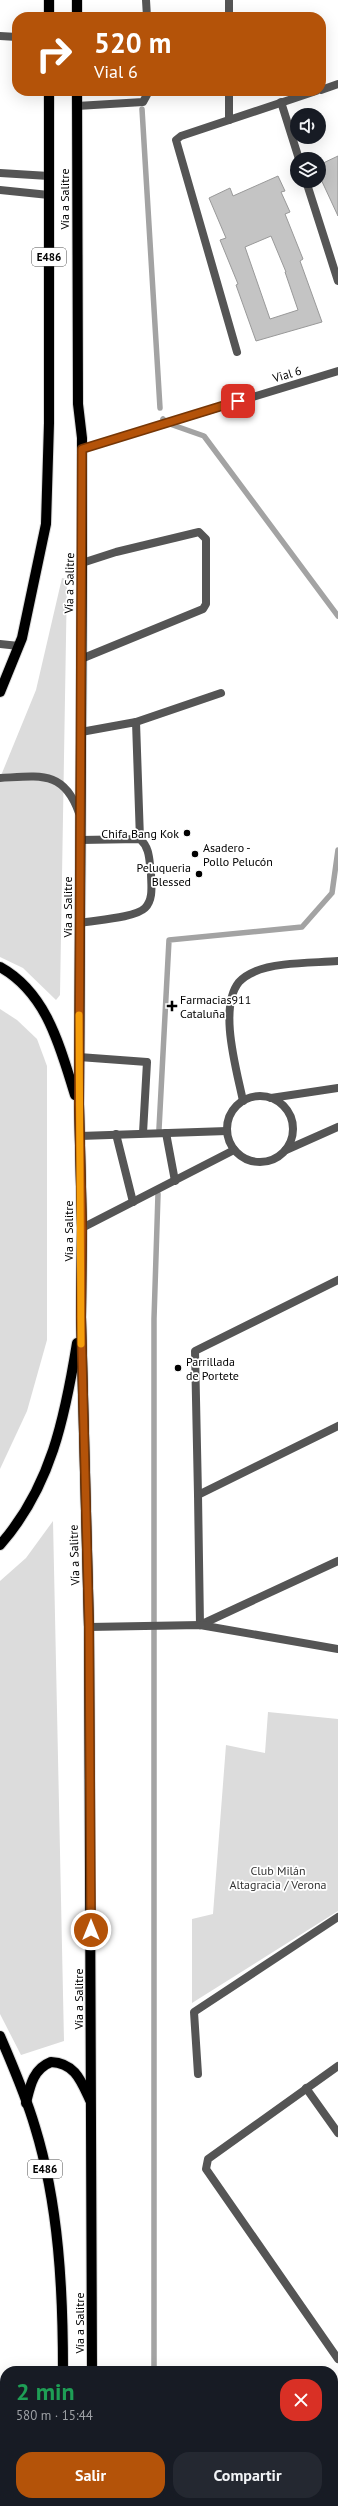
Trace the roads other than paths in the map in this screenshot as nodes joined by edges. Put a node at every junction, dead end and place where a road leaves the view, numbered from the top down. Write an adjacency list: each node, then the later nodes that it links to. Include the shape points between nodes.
1 (49, 0): 5 (main road)
2 (77, 0): 6 (main road)
3 (146, 0): 7 (street)
4 (229, 0): 8 (street)
5 (49, 12)
6 (77, 12)
7 (147, 12)
8 (229, 12)
9 (0, 36): 10 (street)
10 (12, 37)
11 (338, 84): 12 (street)
12 (326, 88)
13 (49, 96): 23 (main road, Vía a Salitre / E486)
14 (77, 96): 19 (main road, Vía a Salitre / E486)
15 (146, 96): 19 (street, via 143,102)
16 (229, 96): 20 (street)
17 (300, 96): 18 (street)
18 (281, 102): 20 (street); 21 (street)
19 (77, 106): 30 (main road, Vía a Salitre / E486, via 78,404)
20 (229, 120): 28 (street, via 181,136 176,140 176,145)
21 (297, 152)
22 (0, 173): 23 (street)
23 (49, 176): 26 (main road, Vía a Salitre / E486)
24 (308, 188): 27 (street)
25 (0, 190): 26 (street)
26 (49, 195): 33 (main road, Vía a Salitre / E486, via 49,423 46,524 34,589)
27 (338, 281)
28 (237, 352)
29 (338, 371): 30 (street, Vial 6)
30 (82, 449): 31 (main road, Vía a Salitre / E486)
31 (82, 563): 34 (main road, Vía a Salitre / E486); 34 (street, via 199,532 206,539 206,604 203,609)
32 (0, 644): 33 (street)
33 (19, 646): 35 (main road, Vía a Salitre / E486)
34 (81, 659): 38 (main road, Vía a Salitre / E486)
35 (0, 692)
36 (221, 693): 37 (street)
37 (136, 722): 38 (street); 41 (street)
38 (81, 732): 40 (main road, Vía a Salitre / E486)
39 (0, 778): 40 (street, via 42,778 61,783 70,792)
40 (80, 818): 42 (main road, Vía a Salitre / E486)
41 (140, 839): 42 (street); 43 (street, via 146,845 149,855 152,891 146,908 137,913)
42 (80, 840): 43 (main road, Vía a Salitre / E486)
43 (80, 923): 46 (main road, Vía a Salitre / E486)
44 (338, 961): 49 (street, via 277,966 255,972 239,982 231,998 228,1018)
45 (0, 967): 50 (main road, via 26,987 43,1011 61,1050)
46 (79, 1058): 50 (main road, Vía a Salitre / E486); 53 (street, via 147,1062)
47 (338, 1088): 48 (street)
48 (270, 1098): 49 (street, via 256,1096); 58 (street, via 284,1106 292,1120 292,1135)
49 (243, 1101): 52 (street, via 230,1114)
50 (79, 1104): 56 (main road, Vía a Salitre / E486)
51 (338, 1127): 58 (street)
52 (227, 1131): 54 (street); 57 (street)
53 (143, 1133): 54 (street); 55 (street)
54 (166, 1133): 59 (street)
55 (116, 1134): 56 (street); 60 (street)
56 (80, 1136): 61 (main road, Vía a Salitre / E486)
57 (234, 1150): 58 (street, via 246,1159 260,1162 274,1159); 59 (street)
58 (286, 1150)
59 (175, 1181): 60 (street)
60 (133, 1202): 61 (street)
61 (82, 1228): 63 (main road, Vía a Salitre / E486)
62 (338, 1280): 65 (street, via 195,1351)
63 (81, 1317): 66 (main road, via 68,1398 50,1463 32,1502); 69 (main road, Vía a Salitre / E486)
64 (338, 1426): 65 (street)
65 (198, 1495): 68 (street)
66 (0, 1545)
67 (338, 1561): 68 (street)
68 (200, 1625): 69 (street); 70 (street)
69 (89, 1627): 77 (main road, Vía a Salitre / E486)
70 (338, 1649)
71 (338, 1917): 74 (street, via 194,2012)
72 (0, 2036): 76 (main road, Vía a Salitre / E486)
73 (338, 2066): 75 (street)
74 (198, 2074)
75 (306, 2088): 78 (street); 79 (street, via 208,2159 206,2169)
76 (26, 2103): 77 (main road, via 37,2071 44,2065 55,2062 66,2064 73,2069); 80 (main road, Vía a Salitre / E486, via 42,2154 50,2198 63,2309)
77 (92, 2106): 81 (main road, Vía a Salitre / E486)
78 (338, 2133)
79 (338, 2359)
80 (63, 2366)
81 (92, 2366)

